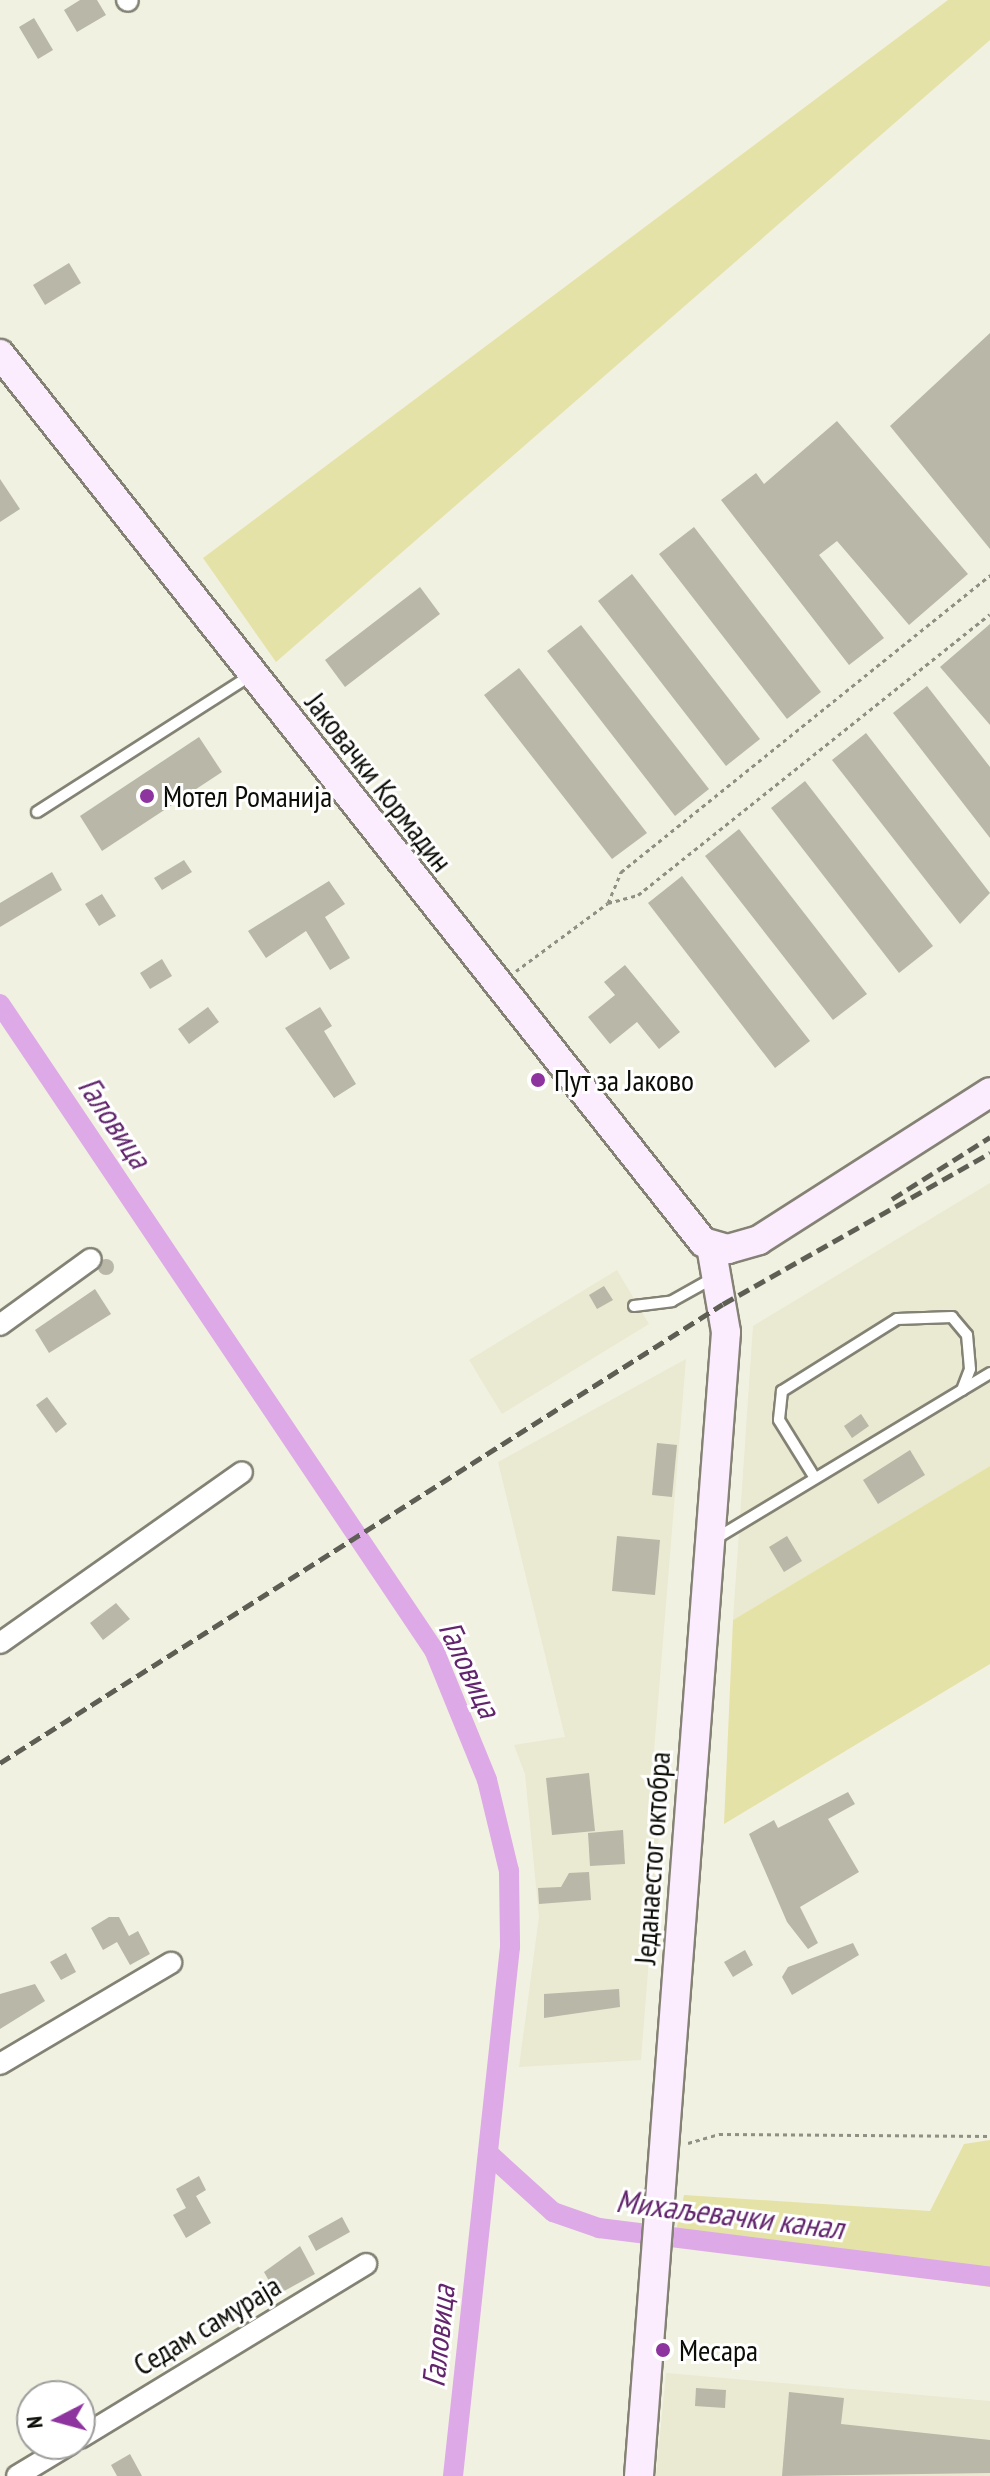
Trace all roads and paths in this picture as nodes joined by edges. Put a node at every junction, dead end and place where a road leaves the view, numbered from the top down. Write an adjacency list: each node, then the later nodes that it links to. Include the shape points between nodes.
1 (0, 354): 4 (main road, Јаковачки Кормадин)
2 (990, 575): 6 (path, via 621,872)
3 (990, 614): 6 (path, via 638,895)
4 (251, 675): 5 (lane); 7 (main road, Јаковачки Кормадин)
5 (37, 812)
6 (608, 903): 7 (path)
7 (497, 986): 9 (main road, Јаковачки Кормадин, via 695,1236)
8 (990, 1092): 9 (main road, via 759,1240)
9 (711, 1246): 11 (main road, Једанаестог октобра)
10 (91, 1259): 13 (street)
11 (717, 1277): 12 (lane, via 672,1301); 18 (main road, Једанаестог октобра, via 726,1332)
12 (634, 1306)
13 (0, 1325)
14 (990, 1373): 15 (lane)
15 (962, 1390): 17 (lane); 17 (lane, via 970,1369 967,1335 952,1317 897,1319 782,1391 779,1420)
16 (242, 1472): 19 (street)
17 (815, 1478): 18 (lane)
18 (710, 1542): 23 (main road, Једанаестог октобра)
19 (0, 1643)
20 (171, 1963): 21 (street)
21 (0, 2064)
22 (990, 2136): 23 (path, via 719,2134)
23 (665, 2150): 28 (main road, Једанаестог октобра)
24 (366, 2264): 25 (street, Седам самураја)
25 (96, 2428)
26 (44, 2460): 27 (street)
27 (17, 2476)
28 (639, 2476)

